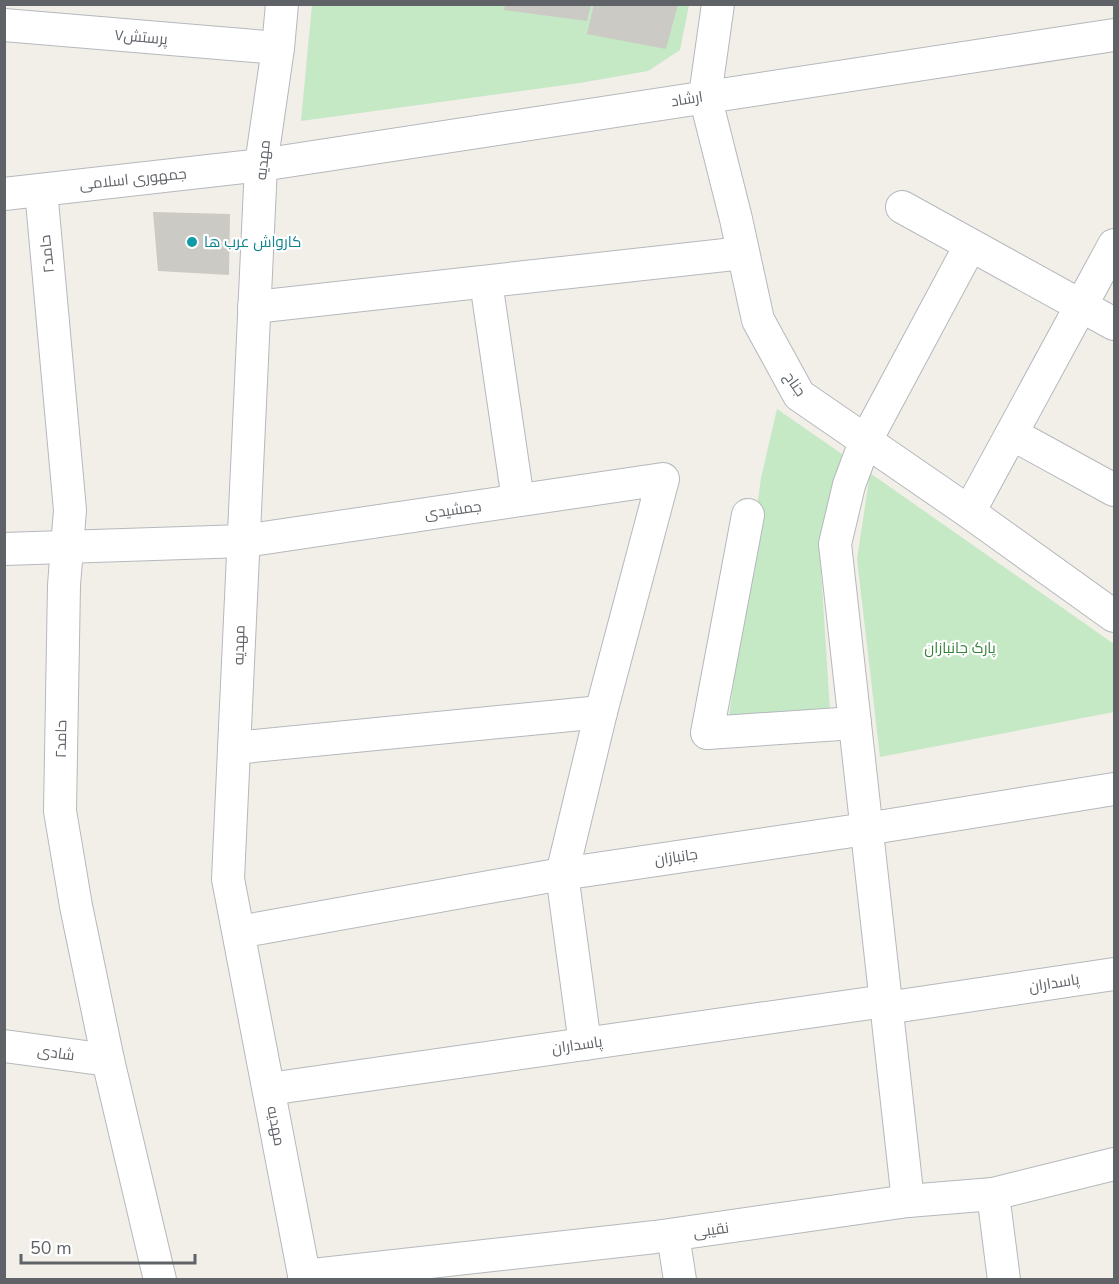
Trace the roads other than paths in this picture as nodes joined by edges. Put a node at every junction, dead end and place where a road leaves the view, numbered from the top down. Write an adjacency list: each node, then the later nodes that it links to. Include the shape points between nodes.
1 (282, 4): 5 (street, مهدیه)
2 (718, 4): 6 (street, جناح)
3 (4, 26): 5 (street, پرستش۷)
4 (1114, 35): 6 (street, ارشاد)
5 (278, 48): 7 (street, مهدیه)
6 (705, 96): 7 (street, ارشاد); 13 (street, جناح)
7 (261, 165): 8 (street, جمهوری اسلامی); 16 (street, مهدیه)
8 (41, 190): 9 (street, جمهوری اسلامی); 25 (street, حامد۲, via 70,510)
9 (4, 194)
10 (902, 207): 12 (street)
11 (1114, 245): 15 (street)
12 (970, 246): 15 (street); 19 (street)
13 (743, 253): 14 (street); 19 (street, جناح, via 758,320 799,395)
14 (486, 282): 16 (street); 21 (street)
15 (1081, 306): 17 (street); 18 (street)
16 (254, 307): 24 (street, مهدیه)
17 (1114, 324)
18 (1012, 434): 20 (street); 22 (street)
19 (865, 442): 22 (street, جناح); 29 (street, via 849,485 835,544)
20 (1114, 490)
21 (518, 500): 24 (street, جمشیدی); 28 (street, جمشیدی, via 663,479)
22 (969, 512): 27 (street, جناح)
23 (748, 515): 29 (street, via 707,733)
24 (243, 541): 25 (street, جمشیدی); 30 (street, مهدیه)
25 (67, 548): 26 (street, جمشیدی); 39 (street, حامد۲, via 60,811)
26 (4, 549)
27 (1111, 604)
28 (601, 712): 30 (street); 33 (street)
29 (855, 723): 32 (street)
30 (234, 748): 34 (street, مهدیه, via 228,879)
31 (1114, 789): 32 (street, جانبازان)
32 (866, 829): 33 (street, جانبازان); 36 (street)
33 (562, 874): 34 (street, جانبازان); 37 (street)
34 (238, 932): 40 (street, مهدیه)
35 (1114, 974): 36 (street, پاسداران)
36 (886, 1004): 37 (street, پاسداران); 43 (street)
37 (585, 1044): 40 (street, پاسداران)
38 (4, 1046): 39 (street, شادی)
39 (108, 1060): 46 (street, حامد۲)
40 (269, 1089): 45 (street, مهدیه)
41 (1114, 1164): 42 (street, نقیبی)
42 (993, 1194): 43 (street, نقیبی); 48 (street)
43 (908, 1201): 44 (street, نقیبی)
44 (673, 1235): 45 (street, نقیبی); 47 (street)
45 (305, 1278)
46 (160, 1280)
47 (680, 1280)
48 (1004, 1280)

